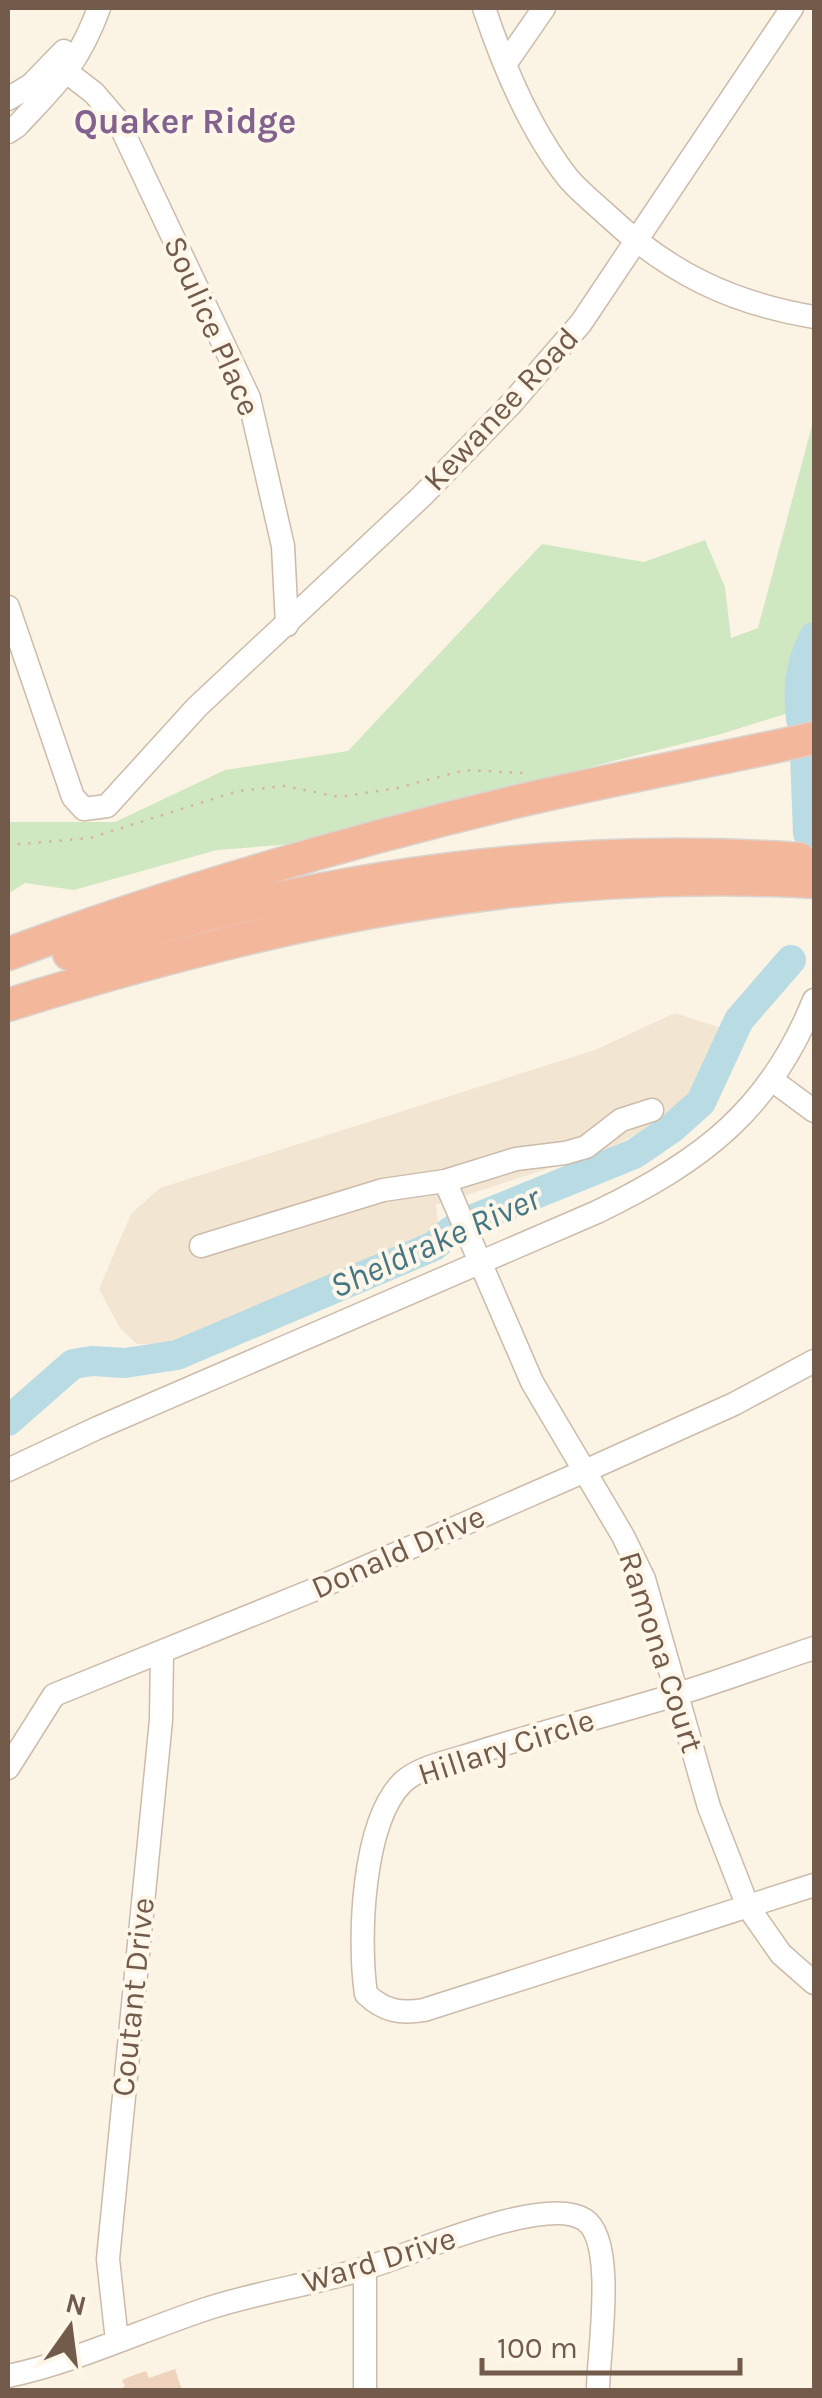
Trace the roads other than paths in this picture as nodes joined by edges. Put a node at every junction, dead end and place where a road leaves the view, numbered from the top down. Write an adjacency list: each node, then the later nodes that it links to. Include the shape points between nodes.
1 (97, 8): 6 (street)
2 (484, 8): 5 (street)
3 (544, 8): 5 (street)
4 (792, 8): 9 (street, Kewanee Road)
5 (506, 63): 9 (street, via 569,180)
6 (61, 68): 7 (street); 8 (street); 12 (street, Soulice Place, via 118,120 249,398 283,546)
7 (8, 99)
8 (8, 132)
9 (637, 242): 10 (street, via 728,296); 12 (street, Kewanee Road, via 582,323 510,404)
10 (814, 318)
11 (8, 607): 12 (street, Kewanee Road, via 68,784 84,809 107,806 197,706)
12 (287, 626)
13 (814, 738): 16 (highway, via 370,839)
14 (814, 860): 17 (highway, via 628,854 380,878 164,927)
15 (814, 882): 19 (highway, via 629,879 438,900 189,950)
16 (8, 954)
17 (8, 974)
18 (814, 1000): 20 (street)
19 (8, 1005)
20 (772, 1080): 22 (street); 25 (street, via 720,1136 660,1181)
21 (652, 1110): 23 (street, via 620,1120 586,1146)
22 (814, 1111)
23 (445, 1181): 24 (street, via 382,1190); 25 (street, Ramona Court)
24 (200, 1246)
25 (478, 1262): 27 (street); 28 (street, Ramona Court, via 532,1382)
26 (814, 1361): 28 (street, Donald Drive)
27 (8, 1470)
28 (585, 1471): 30 (street, Donald Drive); 31 (street, Ramona Court, via 644,1580)
29 (814, 1648): 31 (street, Hillary Circle)
30 (162, 1652): 32 (street, Donald Drive, via 54,1695); 37 (street, Coutant Drive, via 161,1720 108,2259)
31 (678, 1694): 34 (street, Ramona Court, via 717,1833); 34 (street, Hillary Circle, via 405,1780 388,1800 369,1858 366,1994 389,2010 424,2010)
32 (8, 1768)
33 (814, 1885): 34 (street, Hillary Circle)
34 (748, 1907): 35 (street, Ramona Court, via 781,1954)
35 (814, 1983)
36 (365, 2269): 37 (street, Ward Drive, via 207,2309); 39 (street); 40 (street, Ward Drive, via 514,2218 547,2212 583,2218 602,2250)
37 (117, 2341): 38 (street, Ward Drive)
38 (8, 2376)
39 (365, 2390)
40 (598, 2390)

